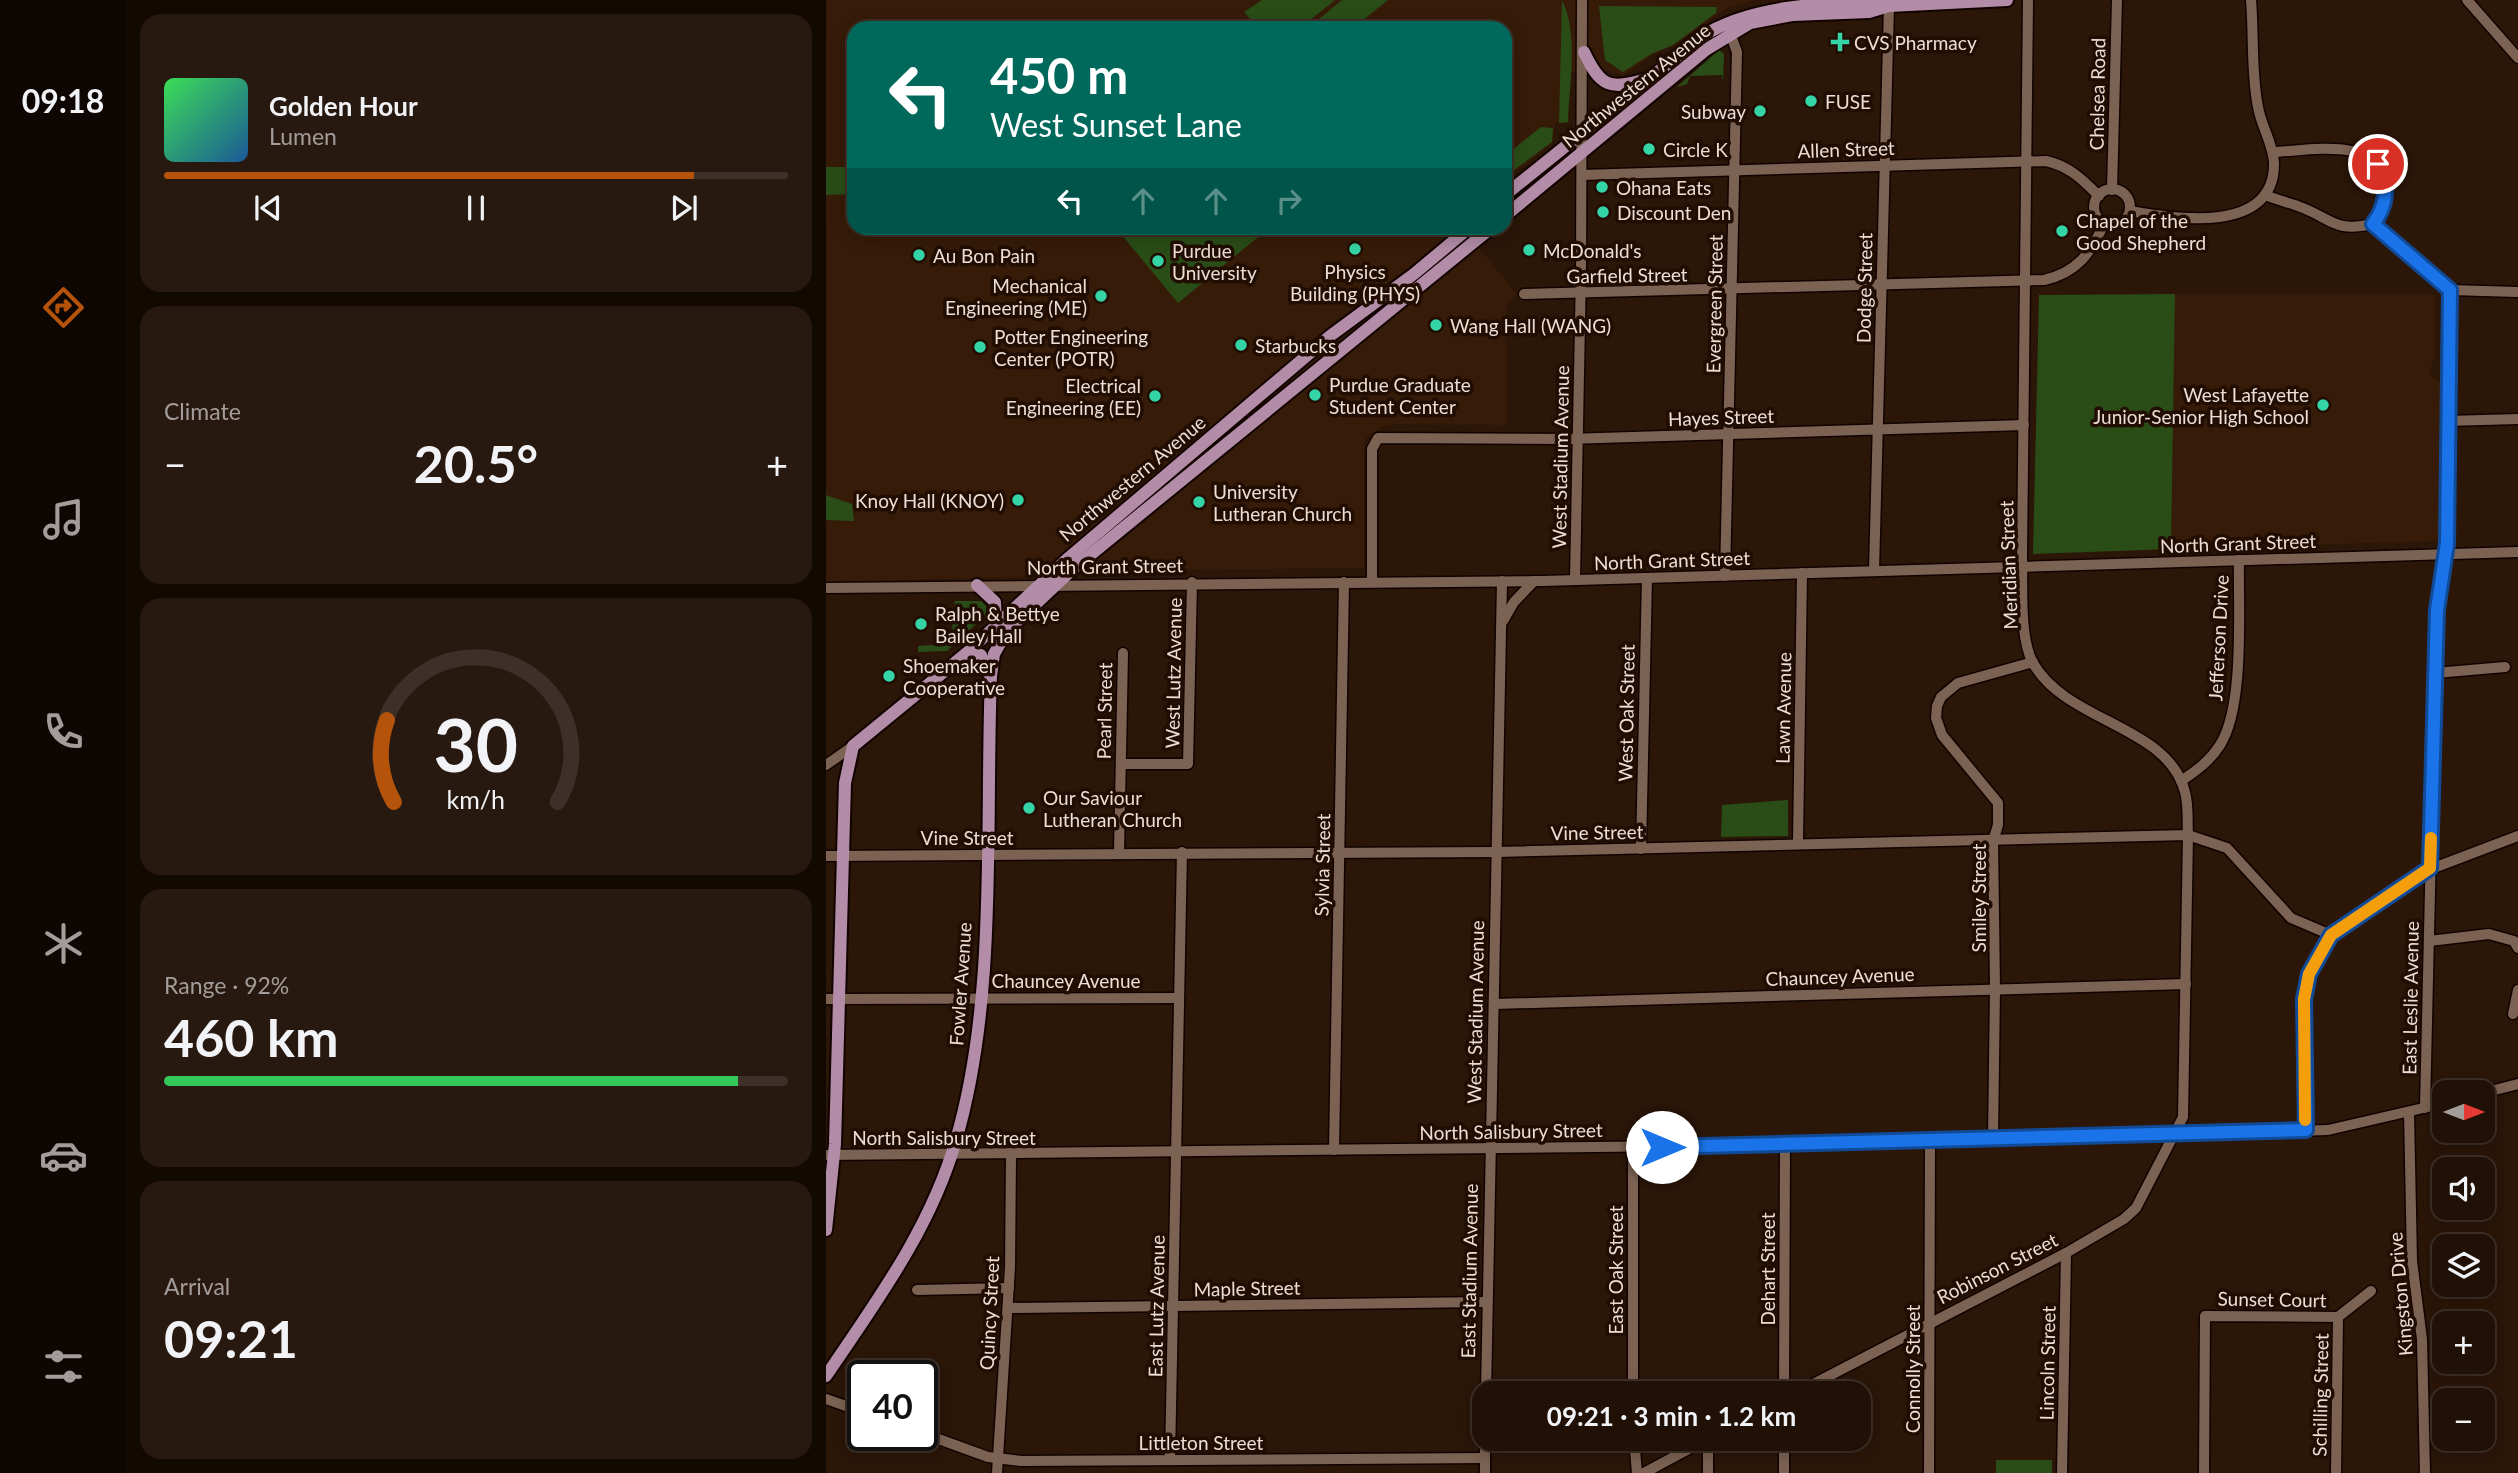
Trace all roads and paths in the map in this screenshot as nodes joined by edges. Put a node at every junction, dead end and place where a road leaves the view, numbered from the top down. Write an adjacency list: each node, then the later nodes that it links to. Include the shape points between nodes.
1 (1582, 0): 9 (street, West Stadium Avenue)
2 (2007, 0): 7 (main road, Northwestern Avenue)
3 (2028, 0): 15 (street, Meridian Street)
4 (2117, 0): 20 (street, Chelsea Road)
5 (2251, 0): 13 (street, via 2256,98)
6 (2467, 0): 10 (street)
7 (1889, 6): 8 (main road, Northwestern Avenue, via 1869,12 1766,19); 11 (main road, Northwestern Avenue, via 1869,2 1793,4 1744,14 1701,37); 16 (street, Dodge Street)
8 (1730, 33): 14 (main road, Northwestern Avenue); 17 (street, Evergreen Street, via 1737,52)
9 (1584, 52): 11 (main road, via 1593,71 1608,84 1623,86); 12 (street, West Stadium Avenue)
10 (2518, 58)
11 (1649, 78): 12 (main road, Northwestern Avenue)
12 (1583, 134): 14 (street, West Stadium Avenue); 19 (main road, Northwestern Avenue)
13 (2273, 152): 21 (street, via 2272,179); 26 (street, via 2347,150 2372,159 2384,177 2386,190)
14 (1582, 153): 18 (street, West Stadium Avenue); 23 (main road, Northwestern Avenue)
15 (2026, 161): 16 (street, Allen Street); 22 (street, Allen Street, via 2061,164); 29 (street, Meridian Street)
16 (1885, 165): 17 (street, Allen Street); 30 (street, Dodge Street)
17 (1734, 170): 18 (street, Allen Street); 32 (street, Evergreen Street)
18 (1582, 175): 35 (street, West Stadium Avenue)
19 (1512, 190)
20 (2112, 190): 22 (street); 24 (street, via 2126,196)
21 (2265, 195): 24 (street, via 2254,207 2225,216 2173,218); 26 (street, via 2335,226)
22 (2099, 196): 25 (street, via 2095,211)
23 (1512, 210)
24 (2130, 211): 25 (street, via 2120,224)
25 (2104, 223): 29 (street, Garfield Street, via 2096,243 2076,266 2052,278)
26 (2373, 224): 31 (street)
27 (1460, 235): 57 (main road, Northwestern Avenue, via 1330,336)
28 (1482, 235): 55 (main road, Northwestern Avenue)
29 (2025, 282): 30 (street, Garfield Street); 38 (street, Meridian Street)
30 (1882, 285): 32 (street, Garfield Street); 39 (street, Dodge Street)
31 (2450, 290): 33 (street); 37 (street, East Leslie Avenue)
32 (1732, 291): 35 (street, Garfield Street); 40 (street, Evergreen Street)
33 (2518, 292)
34 (1524, 294): 35 (street, Garfield Street)
35 (1581, 294): 41 (street, West Stadium Avenue)
36 (2518, 419): 37 (street)
37 (2447, 421): 43 (street, East Leslie Avenue)
38 (2024, 425): 39 (street, Hayes Street); 45 (street, Meridian Street)
39 (1878, 429): 40 (street, Hayes Street); 46 (street, Dodge Street)
40 (1730, 434): 41 (street, Hayes Street); 48 (street, Evergreen Street)
41 (1578, 438): 50 (street, West Stadium Avenue); 51 (street, Hayes Street, via 1381,438 1372,444)
42 (2518, 552): 43 (street, North Grant Street)
43 (2446, 554): 44 (street, North Grant Street); 66 (street, East Leslie Avenue, via 2437,610)
44 (2239, 560): 45 (street, North Grant Street); 71 (street, Jefferson Drive, via 2235,697 2228,728 2212,757)
45 (2022, 568): 46 (street, North Grant Street); 64 (street, Meridian Street)
46 (1874, 571): 47 (street, North Grant Street)
47 (1802, 573): 48 (street, North Grant Street); 75 (street, Lawn Avenue)
48 (1725, 576): 49 (street, North Grant Street)
49 (1647, 578): 50 (street, North Grant Street); 76 (street, West Oak Street)
50 (1575, 580): 53 (street, North Grant Street)
51 (1372, 581): 52 (street, North Grant Street); 54 (street, North Grant Street)
52 (1502, 581): 53 (street, North Grant Street); 61 (street, West Stadium Avenue)
53 (1534, 581): 61 (street)
54 (1344, 582): 56 (street, North Grant Street); 78 (street, Sylvia Street)
55 (1058, 583): 56 (street, North Grant Street); 57 (street, North Grant Street); 67 (main road, Fowler Avenue, via 1007,631 994,654)
56 (1192, 583): 69 (street, West Lutz Avenue, via 1188,764)
57 (1040, 584): 58 (street, North Grant Street); 60 (main road, Northwestern Avenue)
58 (977, 585): 59 (street, North Grant Street); 60 (main road, via 995,602)
59 (826, 588)
60 (996, 624): 62 (main road, Northwestern Avenue)
61 (1501, 625): 79 (street, West Stadium Avenue)
62 (968, 652): 67 (main road, via 981,655); 68 (main road, Northwestern Avenue)
63 (1123, 653): 69 (street, Pearl Street)
64 (2033, 662): 71 (street, via 2065,697 2149,744); 74 (street, Smiley Street, via 1958,683 1937,706 1942,734 1998,803)
65 (2505, 667): 66 (street)
66 (2435, 673): 84 (street, East Leslie Avenue)
67 (990, 676): 81 (main road, Fowler Avenue)
68 (853, 746): 70 (street, Northwestern Avenue); 83 (main road, via 845,783)
69 (1121, 764): 80 (street, Pearl Street)
70 (826, 765)
71 (2181, 781): 72 (street)
72 (2188, 835): 74 (street, Vine Street); 85 (street, Vine Street, via 2227,848 2291,918); 88 (street)
73 (2518, 836): 84 (street)
74 (1993, 841): 75 (street, Vine Street); 89 (street, Smiley Street)
75 (1798, 842): 76 (street, Vine Street)
76 (1641, 849): 79 (street, Vine Street)
77 (1182, 852): 78 (street, Vine Street); 80 (street, Vine Street); 92 (street)
78 (1339, 852): 79 (street, Vine Street); 108 (street, Sylvia Street)
79 (1496, 852): 94 (street, West Stadium Avenue)
80 (1119, 853): 81 (street, Vine Street)
81 (987, 854): 83 (street, Vine Street); 91 (main road, Fowler Avenue)
82 (826, 856): 83 (street, Vine Street)
83 (843, 856): 93 (main road)
84 (2430, 868): 85 (street); 86 (street, East Leslie Avenue)
85 (2331, 935): 101 (street, via 2306,986)
86 (2429, 941): 87 (street, via 2488,934 2514,941); 99 (street, East Leslie Avenue)
87 (2518, 948)
88 (2186, 984): 89 (street, Chauncey Avenue); 102 (street, via 2183,1117)
89 (1996, 988): 94 (street, Chauncey Avenue); 103 (street, Smiley Street)
90 (2518, 990): 95 (street)
91 (981, 998): 92 (street, Chauncey Avenue); 93 (street, Chauncey Avenue); 112 (main road, Fowler Avenue, via 974,1064)
92 (1180, 998): 110 (street)
93 (832, 999): 109 (main road, via 836,1090)
94 (1494, 1004): 107 (street, West Stadium Avenue)
95 (2513, 1014)
96 (2518, 1084): 97 (street)
97 (2496, 1090)
98 (2432, 1106): 99 (street, North Salisbury Street)
99 (2425, 1108): 100 (street, North Salisbury Street)
100 (2409, 1112): 101 (street, North Salisbury Street, via 2342,1129); 149 (street, Kingston Drive, via 2412,1261 2422,1339)
101 (2306, 1130): 102 (street, North Salisbury Street)
102 (2173, 1133): 103 (street, North Salisbury Street); 114 (street, Robinson Street, via 2131,1214)
103 (1993, 1138): 104 (street, North Salisbury Street)
104 (1930, 1139): 105 (street, North Salisbury Street); 122 (street, Connolly Street)
105 (1785, 1145): 106 (street, North Salisbury Street); 126 (street, Dehart Street)
106 (1633, 1147): 107 (street, North Salisbury Street); 125 (street, East Oak Street)
107 (1489, 1149): 108 (street, North Salisbury Street); 118 (street, East Stadium Avenue)
108 (1334, 1150): 110 (street, North Salisbury Street)
109 (829, 1152): 112 (street, North Salisbury Street); 113 (main road)
110 (1177, 1152): 111 (street, North Salisbury Street); 119 (street, East Lutz Avenue)
111 (1011, 1154): 112 (street, North Salisbury Street); 115 (street, Quincy Street)
112 (951, 1155): 123 (main road, Fowler Avenue, via 908,1251)
113 (826, 1230)
114 (2066, 1254): 122 (street, Robinson Street); 146 (street, Lincoln Street)
115 (1009, 1288): 116 (street); 120 (street, Quincy Street)
116 (917, 1290)
117 (2371, 1291): 121 (street, Sunset Court)
118 (1487, 1302): 119 (street, Maple Street); 124 (street, East Stadium Avenue)
119 (1175, 1306): 120 (street, Maple Street); 138 (street, East Lutz Avenue)
120 (1008, 1308): 136 (street, Quincy Street)
121 (2338, 1317): 147 (street, Sunset Court, via 2205,1316); 148 (street, Schilling Street)
122 (1930, 1322): 127 (street, Robinson Street); 145 (street, Connolly Street)
123 (826, 1376)
124 (1486, 1381)
125 (1633, 1381)
126 (1784, 1381)
127 (1819, 1381)
128 (826, 1399): 129 (street)
129 (847, 1406)
130 (938, 1438): 136 (street, Littleton Street)
131 (1485, 1451): 137 (street)
132 (1635, 1451): 141 (street)
133 (1686, 1451): 142 (street)
134 (1709, 1451): 143 (street)
135 (1784, 1451): 144 (street)
136 (998, 1458): 138 (street, Littleton Street); 139 (street, Quincy Street)
137 (1485, 1458): 138 (street, Littleton Street); 140 (street)
138 (1170, 1460)
139 (997, 1473)
140 (1485, 1473)
141 (1637, 1473)
142 (1644, 1473)
143 (1708, 1473)
144 (1784, 1473)
145 (1929, 1473)
146 (2062, 1473)
147 (2204, 1473)
148 (2336, 1473)
149 (2426, 1473)

